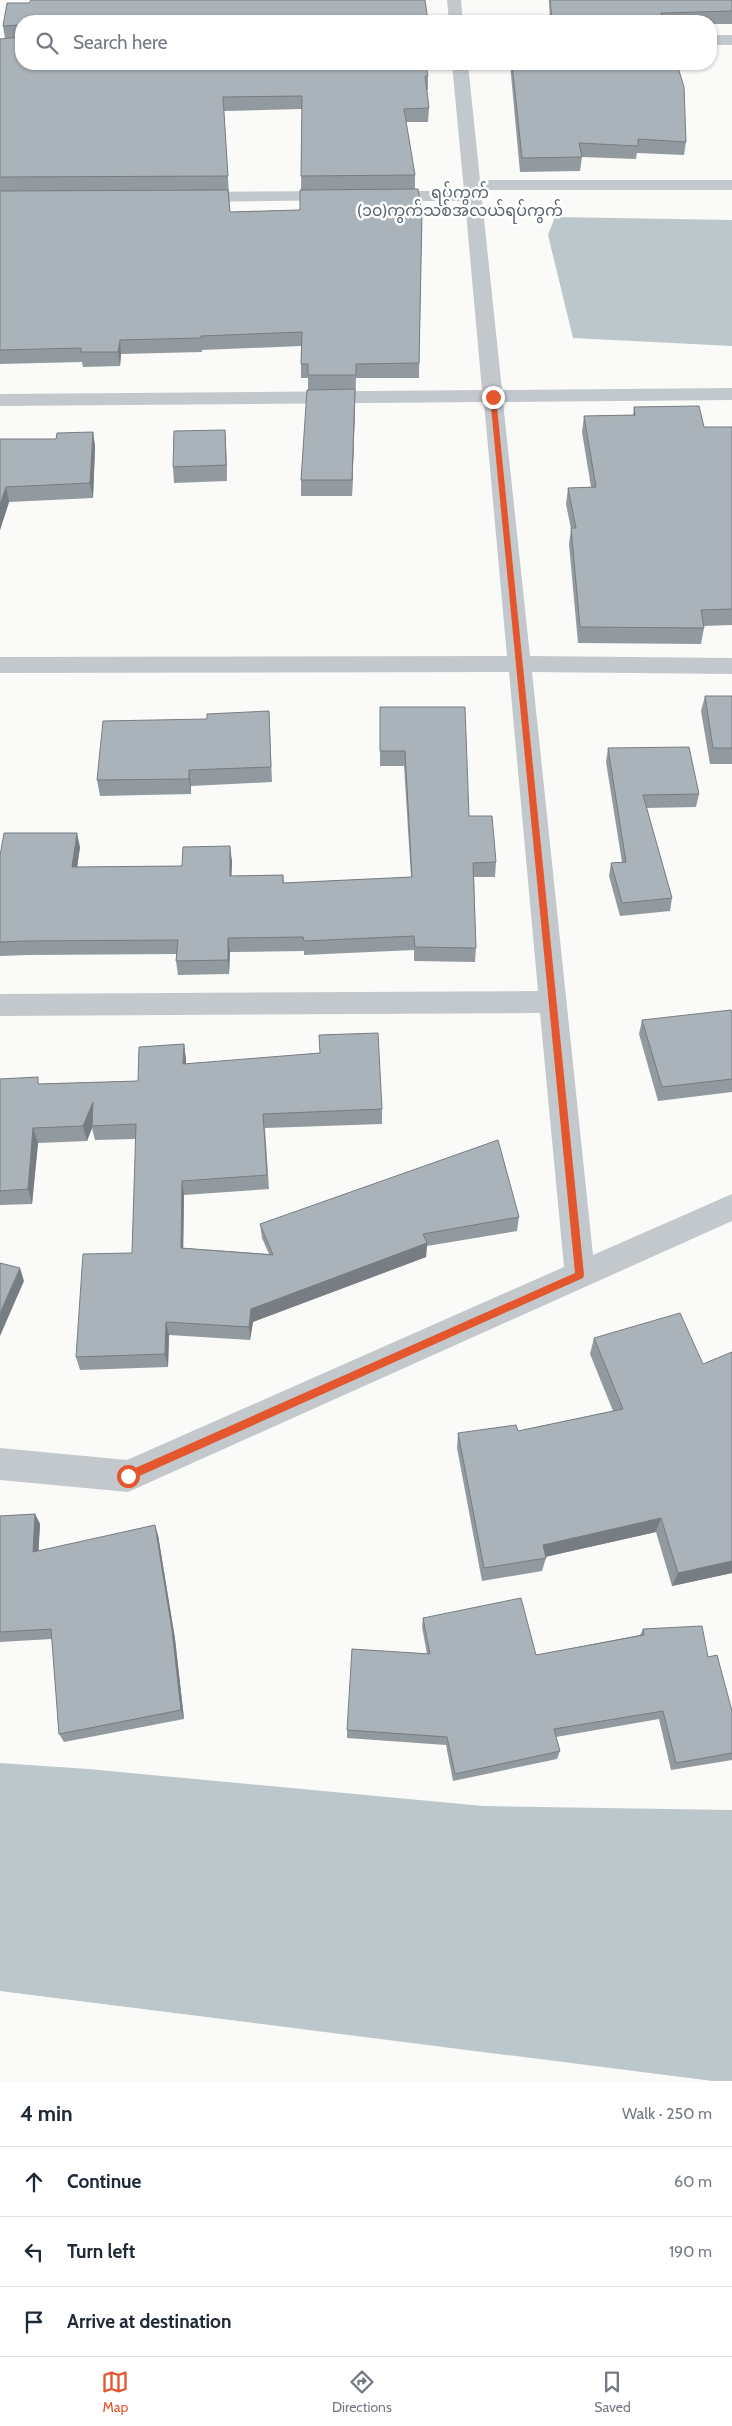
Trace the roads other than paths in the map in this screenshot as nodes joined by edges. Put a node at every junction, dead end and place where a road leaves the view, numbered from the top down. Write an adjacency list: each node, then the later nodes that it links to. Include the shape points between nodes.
1 (454, 0): 2 (street)
2 (455, 15)
3 (717, 40): 4 (street)
4 (732, 40)
5 (461, 70): 7 (street)
6 (732, 185): 7 (street)
7 (472, 190): 8 (street, via 360,196); 10 (street)
8 (177, 197)
9 (732, 394): 10 (street)
10 (493, 397): 11 (street); 12 (street)
11 (0, 400)
12 (519, 664): 13 (street); 14 (street); 15 (street)
13 (0, 665)
14 (732, 666)
15 (553, 1002): 16 (street); 18 (street)
16 (0, 1005)
17 (732, 1207): 18 (street)
18 (580, 1275): 19 (street, via 128,1476)
19 (0, 1464)

